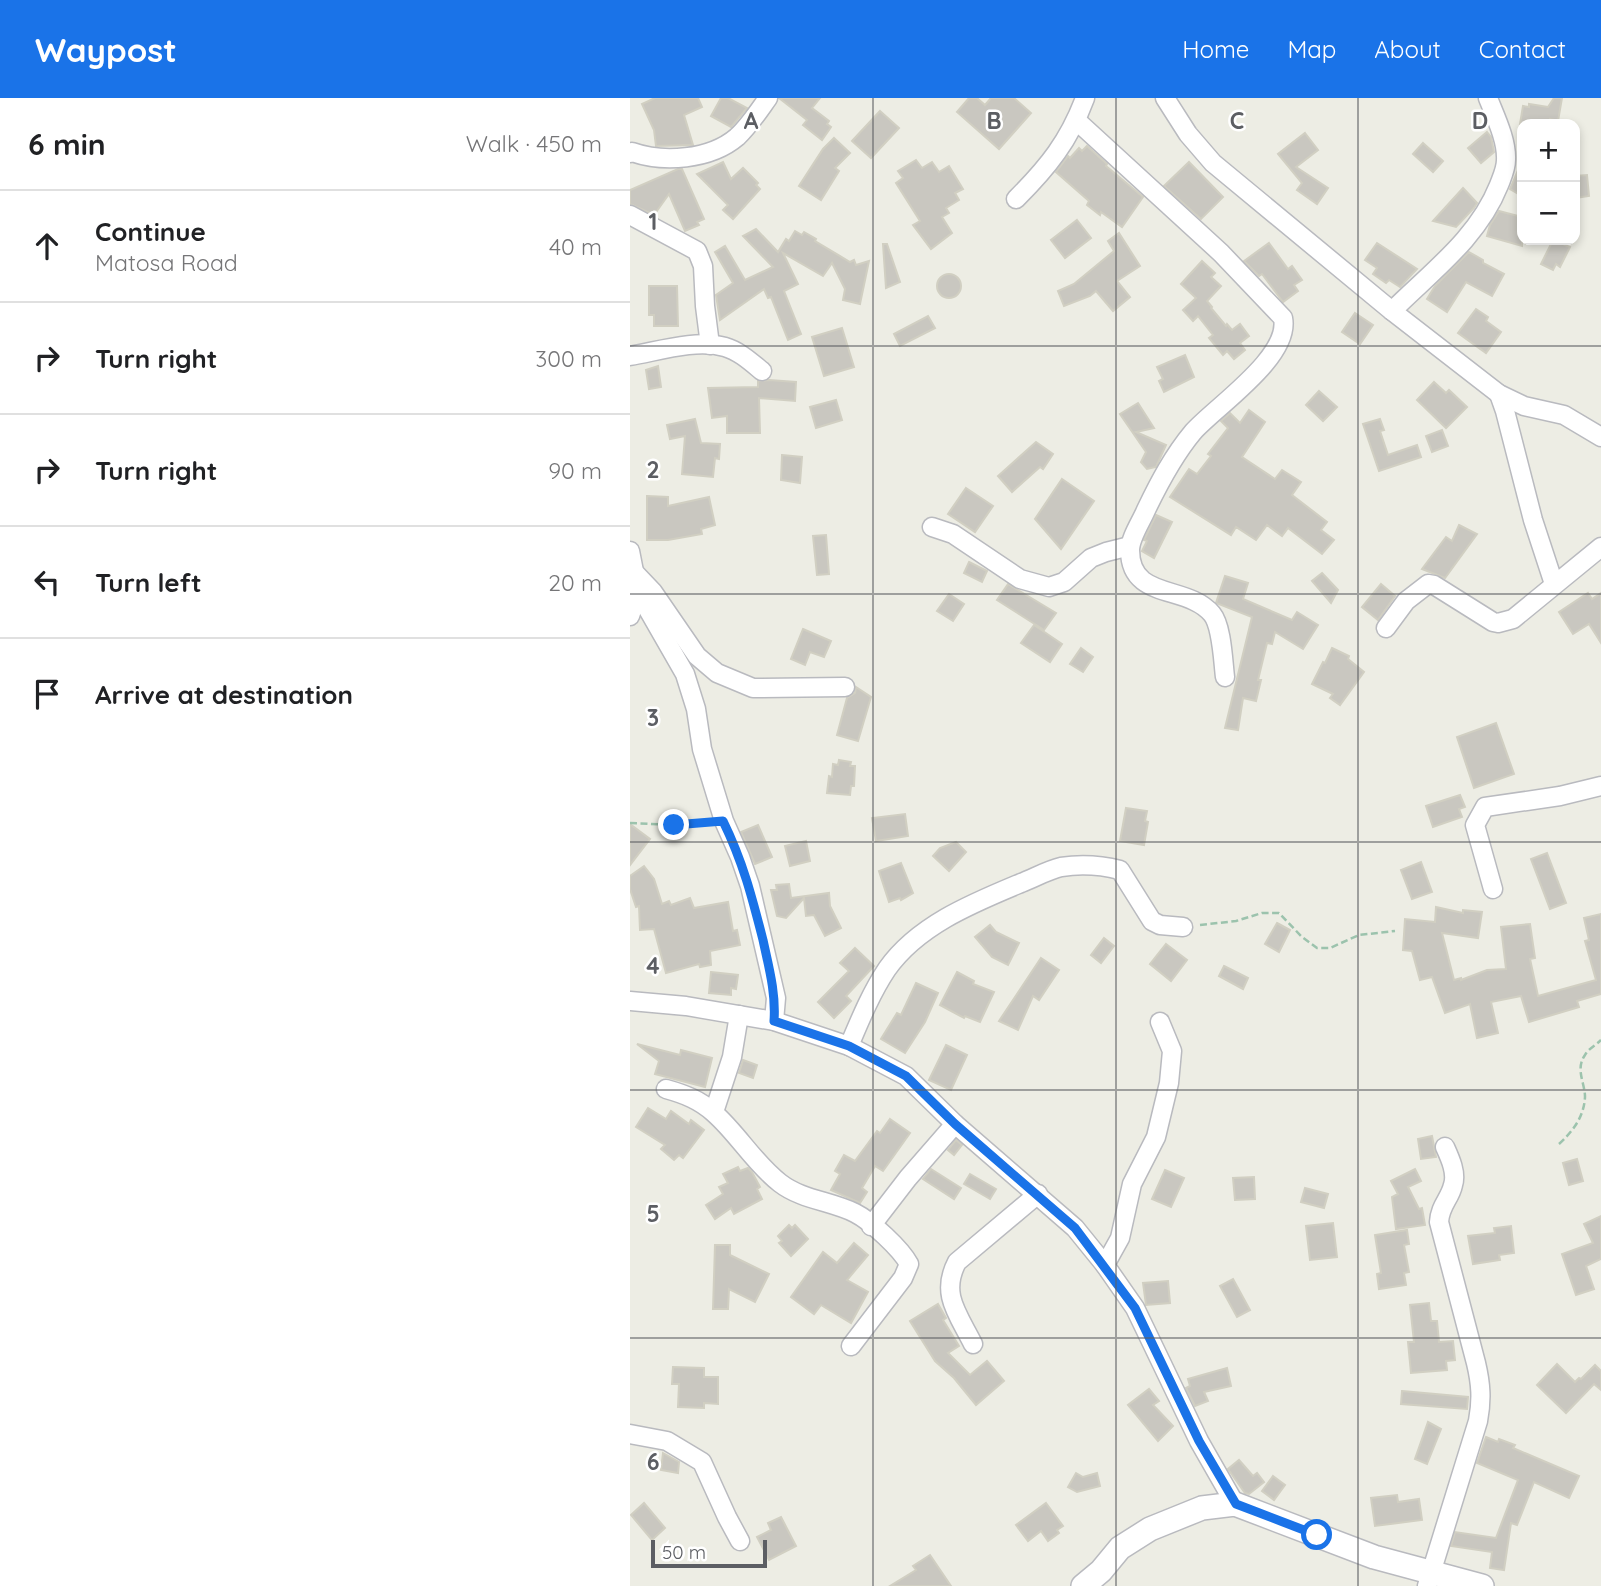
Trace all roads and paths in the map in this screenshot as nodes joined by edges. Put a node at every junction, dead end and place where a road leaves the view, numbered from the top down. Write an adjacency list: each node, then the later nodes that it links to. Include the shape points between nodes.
1 (768, 98): 6 (street, via 751,123 724,145 704,153 648,158)
2 (1085, 98): 5 (street)
3 (1165, 98): 9 (street, via 1213,163)
4 (1488, 98): 9 (street, via 1506,158 1493,199 1466,239)
5 (1077, 121): 7 (street, via 1050,165); 16 (street, via 1221,253 1283,318 1284,325 1277,345 1253,376 1176,454)
6 (631, 148)
7 (1016, 199)
8 (630, 215): 10 (street, via 697,251 703,266)
9 (1392, 311): 13 (street)
10 (710, 345): 11 (street); 12 (street, via 736,352)
11 (630, 356)
12 (762, 371)
13 (1499, 394): 14 (street, via 1524,406 1564,415); 20 (street)
14 (1601, 437)
15 (932, 527): 16 (street, via 953,534 1020,579 1049,587 1064,582 1091,558)
16 (1130, 547): 24 (street, via 1140,579 1194,601 1213,615)
17 (1601, 547): 20 (street)
18 (630, 551): 19 (street)
19 (634, 571): 21 (street); 25 (street, via 697,656 717,673 753,688)
20 (1554, 584): 23 (street, via 1513,619 1498,623 1428,584 1406,601)
21 (638, 592): 22 (street); 27 (street, via 685,674)
22 (630, 616)
23 (1386, 628)
24 (1225, 677)
25 (845, 687)
26 (1601, 786): 29 (street, via 1485,807 1475,825)
27 (723, 821): 28 (path); 34 (street, via 750,886 776,998)
28 (630, 823)
29 (1493, 889)
30 (1183, 928): 31 (path, via 1279,913 1317,948 1330,948 1359,934); 37 (street, via 1152,921 1120,870 1093,865 1059,868 995,894 914,940 888,969)
31 (1395, 930)
32 (630, 1001): 33 (street)
33 (739, 1015): 34 (street); 39 (street, via 733,1057)
34 (774, 1021): 37 (street)
35 (1160, 1022): 45 (street, via 1172,1051 1169,1083 1156,1137 1132,1184 1120,1238)
36 (1601, 1040): 41 (path, via 1584,1056 1582,1112)
37 (849, 1046): 40 (street, via 906,1076)
38 (666, 1089): 39 (street, via 689,1096)
39 (714, 1112): 44 (street, via 783,1185 856,1213)
40 (955, 1124): 43 (street); 44 (street)
41 (1559, 1144)
42 (1445, 1147): 51 (street, via 1454,1177 1439,1222 1481,1401)
43 (1038, 1194): 45 (street, via 1075,1228); 46 (street, via 957,1262 951,1275 948,1289)
44 (872, 1226): 47 (street, via 909,1265)
45 (1105, 1265): 49 (street, via 1135,1308 1199,1441)
46 (973, 1343)
47 (851, 1346)
48 (630, 1434): 50 (street, via 667,1441 702,1462)
49 (1236, 1504): 51 (street); 52 (street, via 1202,1508 1150,1528 1120,1548)
50 (740, 1541)
51 (1429, 1579): 53 (street)
52 (1083, 1586)
53 (1482, 1586)

